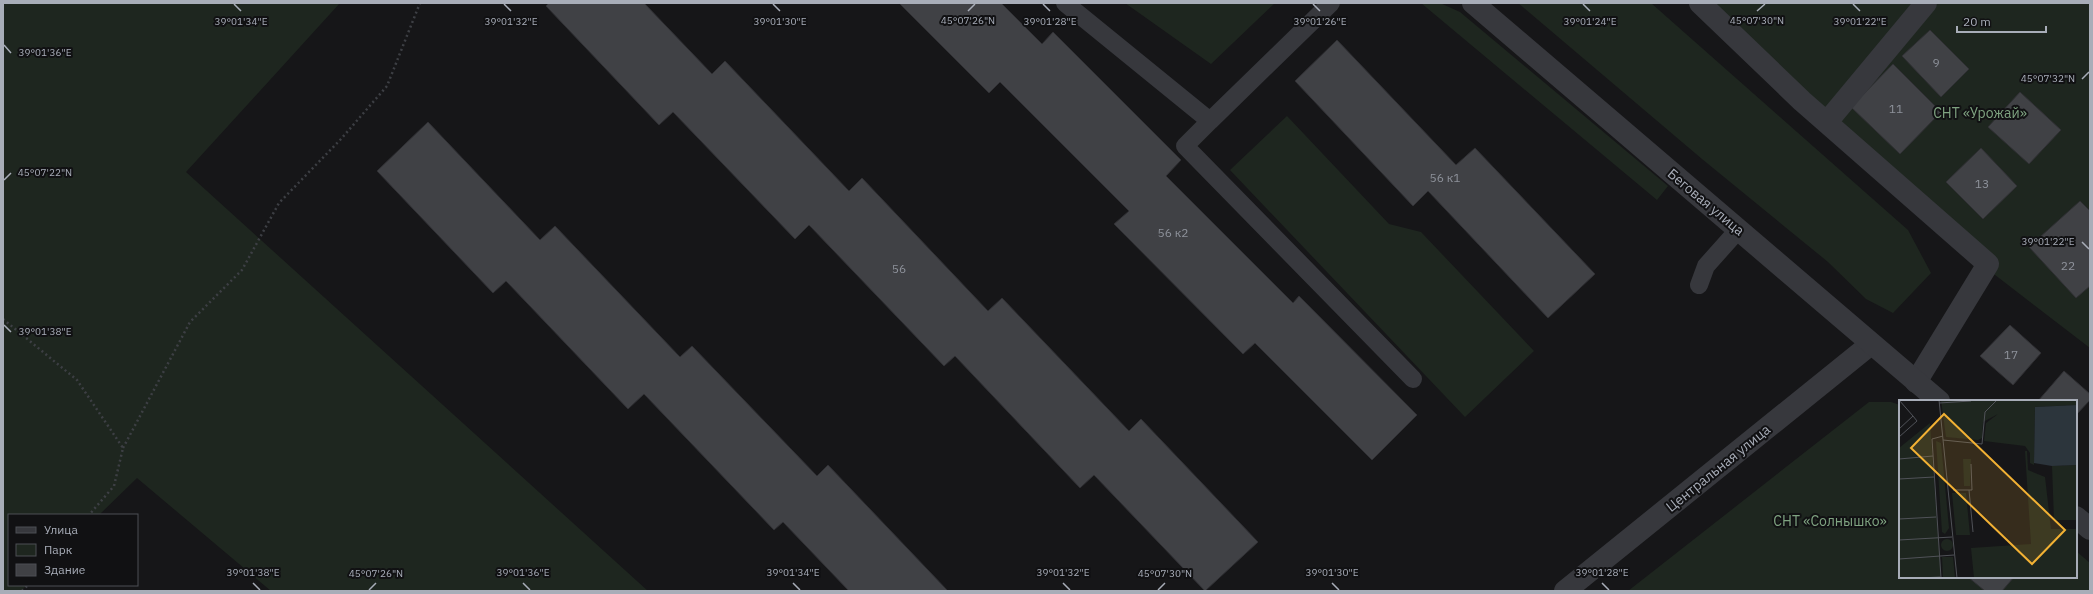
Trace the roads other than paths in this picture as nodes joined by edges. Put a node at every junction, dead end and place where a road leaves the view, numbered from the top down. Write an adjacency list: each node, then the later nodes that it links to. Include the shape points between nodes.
1 (1065, 3): 6 (lane)
2 (1331, 3): 6 (lane)
3 (1473, 3): 8 (street, Беговая улица)
4 (1700, 3): 7 (street)
5 (1926, 3): 7 (street)
6 (1210, 121): 11 (lane, via 1185,146)
7 (1828, 122): 12 (street, via 1988,264)
8 (1739, 229): 9 (lane, via 1706,266); 10 (street, Беговая улица)
9 (1700, 285)
10 (1872, 344): 12 (street, Беговая улица); 16 (street, Центральная улица)
11 (1413, 379)
12 (1916, 382): 13 (street, Беговая улица)
13 (1938, 400)
14 (2077, 518): 15 (street)
15 (2090, 529)
16 (1565, 591)

